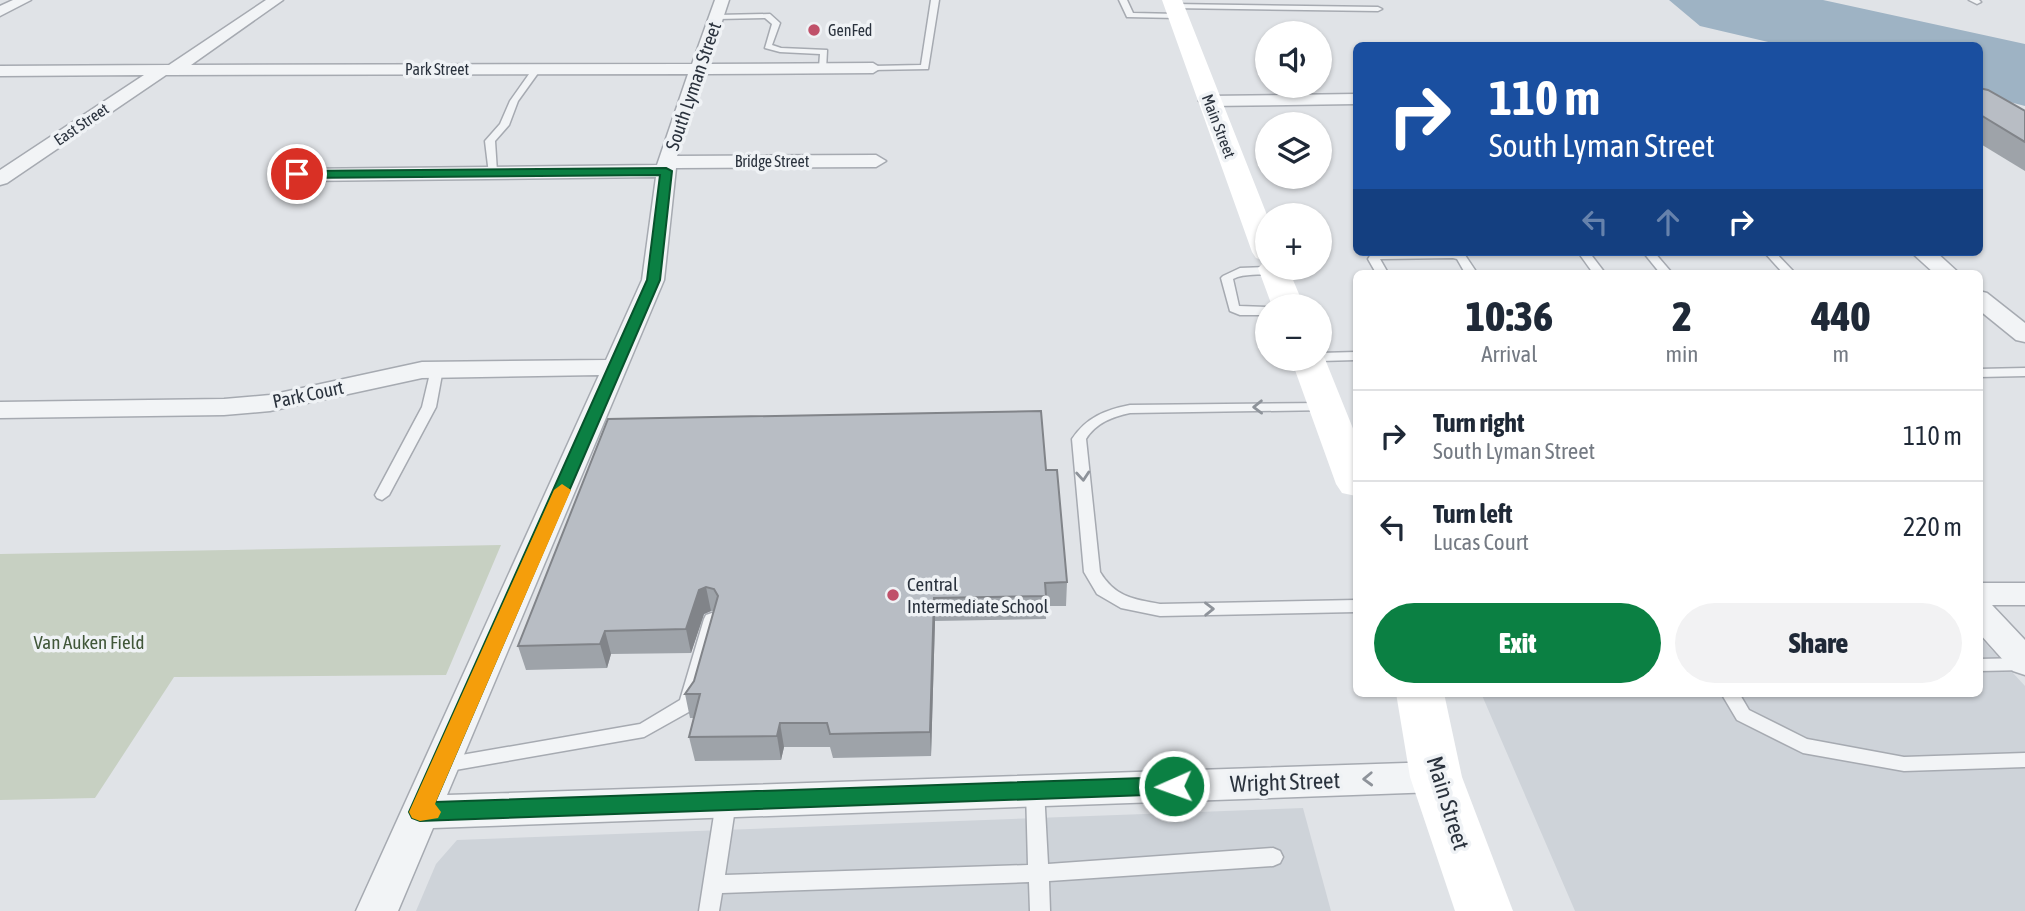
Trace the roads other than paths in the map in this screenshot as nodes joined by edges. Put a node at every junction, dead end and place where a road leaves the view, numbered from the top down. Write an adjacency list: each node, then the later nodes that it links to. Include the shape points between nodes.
1 (24, 0): 8 (street)
2 (276, 0): 13 (street, East Street)
3 (935, 0): 11 (lane, via 925,66)
4 (1123, 0): 5 (lane, via 1130,15)
5 (1174, 7): 7 (lane); 16 (main road, Main Street)
6 (719, 8): 9 (street, South Lyman Street); 10 (lane, via 767,16 776,23 768,46 824,52)
7 (1378, 9)
8 (0, 12)
9 (699, 68): 10 (street, Park Street); 12 (street, Park Street); 18 (street, South Lyman Street)
10 (823, 68): 11 (street, Park Street)
11 (873, 68)
12 (537, 69): 13 (street, Park Street); 19 (lane, via 490,141)
13 (168, 70): 14 (street, Park Street); 21 (street, East Street)
14 (0, 71)
15 (1353, 99): 16 (street)
16 (1208, 101): 22 (main road, Main Street)
17 (876, 161): 18 (street, Bridge Street)
18 (667, 166): 19 (street, Bridge Street); 39 (street, South Lyman Street, via 653,280)
19 (492, 172): 20 (street, Bridge Street)
20 (297, 174)
21 (0, 179)
22 (1255, 222)
23 (1458, 256): 29 (lane)
24 (1586, 256): 30 (lane)
25 (1651, 256): 31 (lane)
26 (1773, 256): 32 (lane)
27 (1927, 256): 33 (street)
28 (1255, 267): 34 (lane, via 1227,278 1234,308)
29 (1469, 270)
30 (1597, 270)
31 (1663, 270)
32 (1786, 270)
33 (1944, 270)
34 (1255, 312)
35 (1990, 315): 36 (street)
36 (2025, 335)
37 (1353, 356): 38 (lane)
38 (1332, 357)
39 (615, 367): 40 (street, Park Court); 58 (street, South Lyman Street)
40 (437, 369): 45 (street, Park Court, via 224,407); 47 (lane, via 429,407)
41 (1312, 371): 44 (main road)
42 (2025, 372): 43 (lane)
43 (1983, 373)
44 (1326, 407): 46 (main road); 50 (lane, one-way to 50, via 1130,409 1097,419 1079,439 1092,572 1104,590 1127,604 1160,610)
45 (0, 410)
46 (1353, 476)
47 (382, 495)
48 (1983, 594): 49 (street)
49 (2025, 594)
50 (1353, 606)
51 (1983, 616): 53 (street)
52 (712, 619): 58 (lane, via 688,704 644,730)
53 (2025, 663): 54 (lane)
54 (1983, 665)
55 (1421, 697): 59 (main road, Main Street)
56 (1732, 697): 57 (lane, via 1743,715 1803,747 1904,764)
57 (2025, 760)
58 (439, 765): 62 (street, South Lyman Street)
59 (1436, 777): 60 (street, Wright Street, one-way to 60); 69 (main road, Main Street)
60 (1035, 790): 61 (street, Wright Street); 64 (lane)
61 (726, 802): 62 (street, Wright Street); 65 (lane)
62 (420, 812): 66 (street, South Lyman Street)
63 (1273, 857): 64 (lane)
64 (1039, 873): 65 (lane); 68 (lane)
65 (714, 884): 67 (lane)
66 (377, 911)
67 (709, 911)
68 (1040, 911)
69 (1484, 911)

